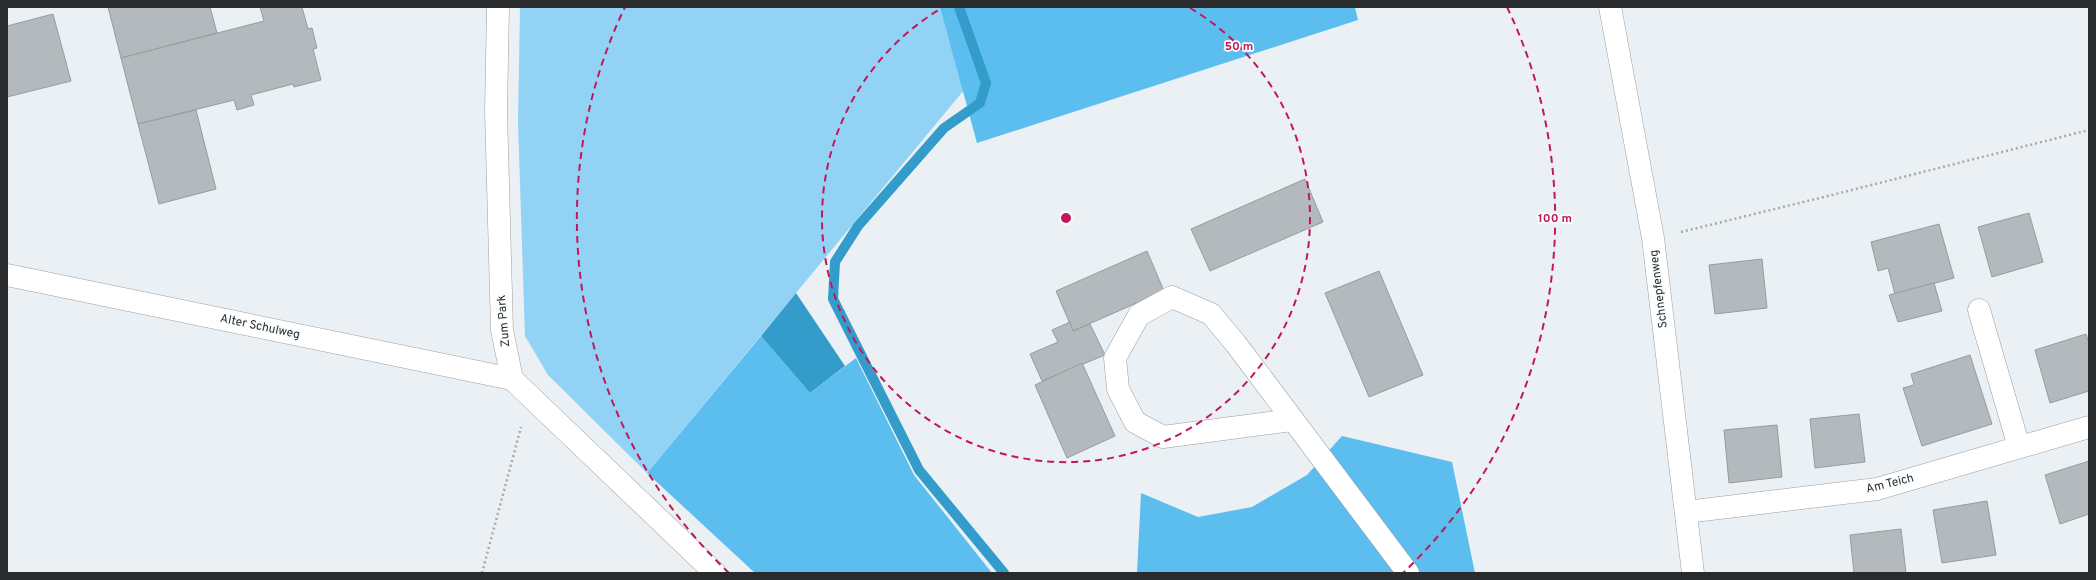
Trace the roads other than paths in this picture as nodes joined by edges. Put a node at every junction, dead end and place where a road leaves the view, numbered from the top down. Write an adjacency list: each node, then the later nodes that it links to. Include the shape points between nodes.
1 (498, 7): 5 (street, Zum Park, via 496,111 502,330)
2 (1610, 7): 9 (street, Schnepfenweg, via 1653,238)
3 (7, 275): 5 (street, Alter Schulweg)
4 (1979, 310): 8 (street)
5 (512, 379): 10 (street)
6 (1292, 420): 6 (street, via 1163,436 1135,422 1118,389 1115,358 1139,315 1172,297 1211,314); 11 (street)
7 (2089, 427): 8 (street, Am Teich)
8 (2019, 447): 9 (street, Am Teich, via 1877,489)
9 (1686, 512): 12 (street, Schnepfenweg)
10 (715, 573)
11 (1408, 573)
12 (1693, 573)

